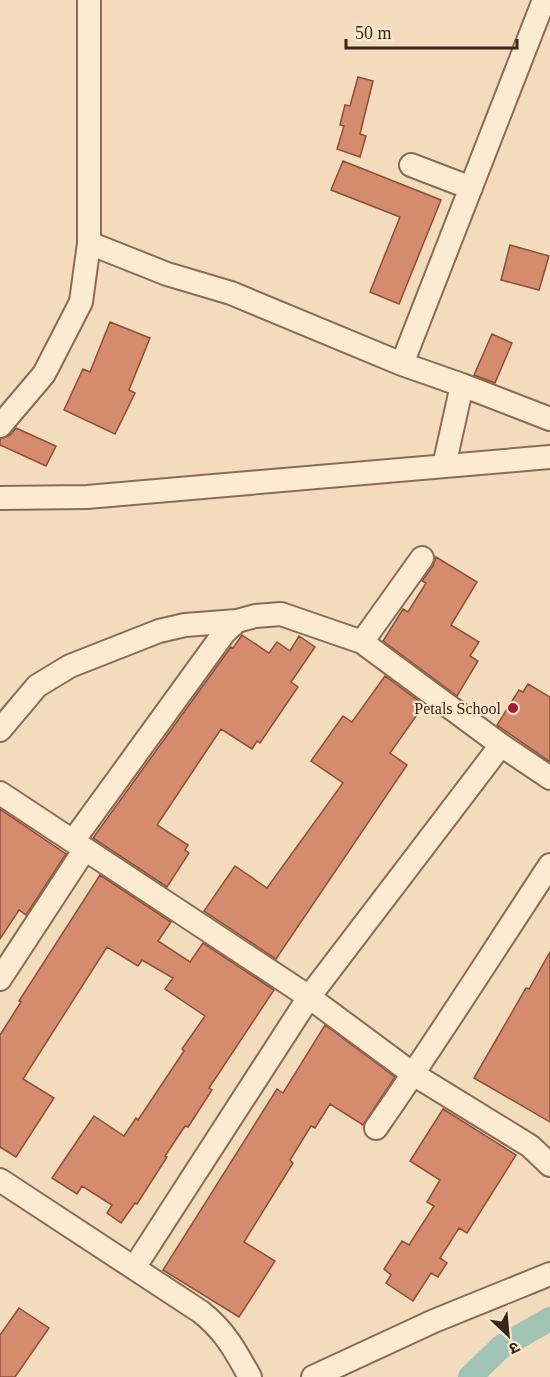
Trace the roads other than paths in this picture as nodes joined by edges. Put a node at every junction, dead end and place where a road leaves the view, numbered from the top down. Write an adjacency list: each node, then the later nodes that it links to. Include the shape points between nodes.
1 (89, 0): 5 (street)
2 (544, 0): 4 (street)
3 (411, 165): 4 (street)
4 (471, 188): 6 (street)
5 (89, 243): 6 (street, via 167,274 231,292); 9 (street, via 81,302 45,374)
6 (402, 364): 7 (street)
7 (462, 385): 8 (street); 11 (street)
8 (550, 419)
9 (0, 426)
10 (550, 457): 11 (street)
11 (444, 466): 12 (street, via 87,497)
12 (0, 498)
13 (422, 558): 15 (street)
14 (237, 621): 15 (street, via 281,614); 16 (street, via 159,631 70,666 37,686); 20 (street, via 224,633)
15 (362, 642): 17 (street)
16 (0, 730)
17 (501, 745): 18 (street); 23 (street)
18 (550, 778)
19 (0, 793): 20 (street)
20 (79, 845): 22 (street); 23 (street)
21 (550, 865): 24 (street)
22 (0, 979)
23 (309, 997): 24 (street); 28 (street)
24 (413, 1074): 25 (street); 26 (street, via 530,1146)
25 (376, 1128)
26 (550, 1165)
27 (0, 1180): 28 (street)
28 (134, 1268): 30 (street, via 217,1324)
29 (550, 1274): 31 (street, via 434,1321)
30 (250, 1377)
31 (313, 1377)

